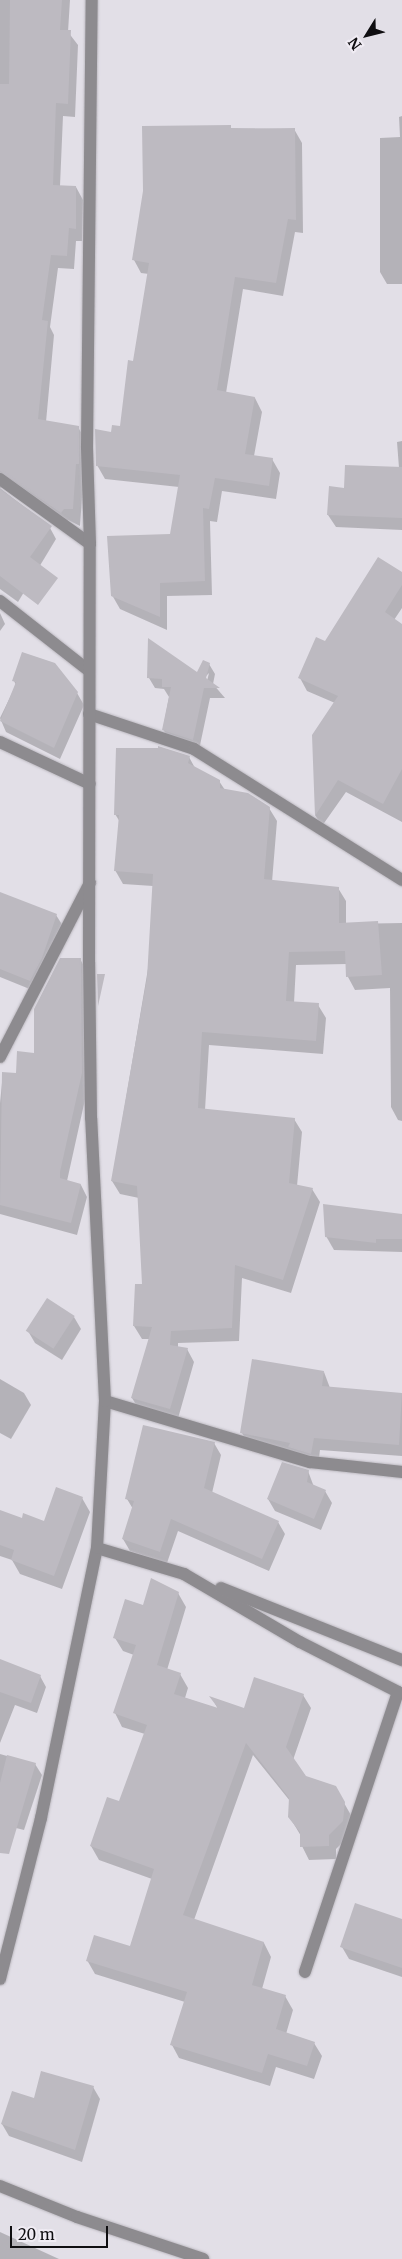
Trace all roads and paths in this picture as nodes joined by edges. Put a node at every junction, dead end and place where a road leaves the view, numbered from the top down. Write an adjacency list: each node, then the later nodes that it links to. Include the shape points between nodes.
1 (92, 0): 3 (street, via 87,446)
2 (0, 479): 3 (street)
3 (90, 544): 5 (street)
4 (0, 601): 5 (street)
5 (88, 670): 6 (street)
6 (89, 714): 8 (street); 9 (street, via 194,749)
7 (0, 742): 8 (street)
8 (90, 784): 10 (street)
9 (402, 880)
10 (90, 883): 11 (street); 12 (street, via 91,1118)
11 (0, 1058)
12 (106, 1401): 13 (street, via 310,1462); 14 (street)
13 (402, 1472)
14 (97, 1548): 15 (street); 18 (street, via 41,1818)
15 (184, 1574): 16 (street); 17 (street, via 300,1642 398,1692)
16 (402, 1660)
17 (305, 1972)
18 (0, 1979)
19 (0, 2186): 20 (street, via 77,2217)
20 (203, 2259)

